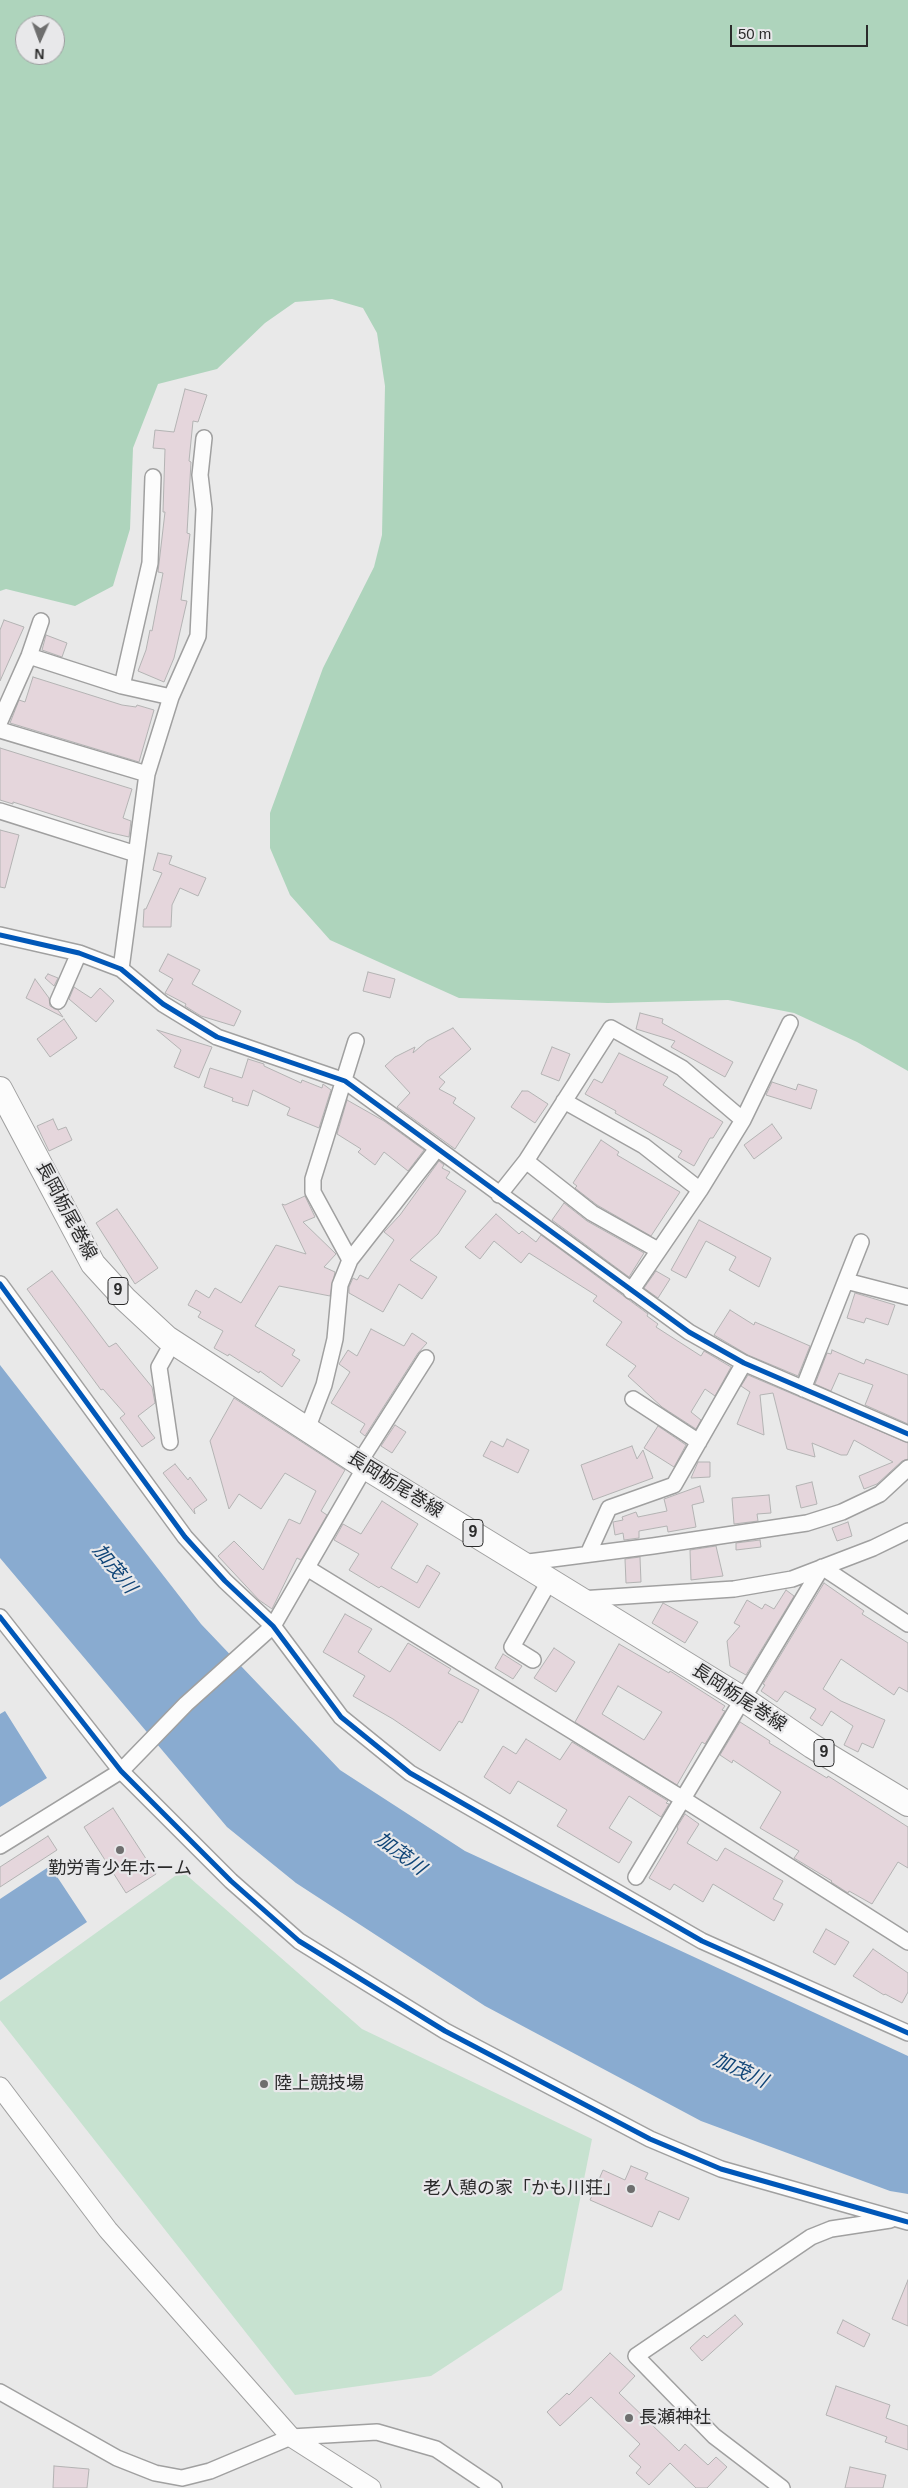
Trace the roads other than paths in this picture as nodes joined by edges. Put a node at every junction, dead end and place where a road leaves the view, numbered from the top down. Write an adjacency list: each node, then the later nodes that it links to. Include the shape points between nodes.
1 (204, 438): 6 (street, via 200,475 204,509 198,636)
2 (153, 477): 5 (street, via 150,563)
3 (41, 621): 4 (street)
4 (29, 656): 5 (street); 7 (street)
5 (122, 686): 6 (street)
6 (171, 697): 9 (street)
7 (0, 721)
8 (0, 730): 9 (street)
9 (147, 774): 11 (street)
10 (0, 811): 11 (street)
11 (136, 854): 14 (street)
12 (0, 935): 13 (street)
13 (79, 953): 14 (street); 15 (street)
14 (121, 969): 18 (street, via 163,1004 217,1037)
15 (58, 1001)
16 (790, 1023): 21 (street)
17 (356, 1041): 18 (street)
18 (345, 1081): 22 (street); 28 (street, via 313,1179 313,1192)
19 (0, 1089): 33 (main road, 長岡栃尾巻線 / 9, via 93,1264 125,1299)
20 (564, 1101): 21 (street, via 610,1028 682,1068); 23 (street); 24 (street, via 644,1146)
21 (743, 1120): 24 (street)
22 (436, 1150): 25 (street); 28 (street)
23 (526, 1161): 25 (street); 27 (street, via 592,1213)
24 (700, 1190): 27 (street)
25 (499, 1196): 31 (street)
26 (861, 1242): 29 (street)
27 (658, 1250): 31 (street)
28 (350, 1260): 38 (street, via 340,1284 335,1339 324,1385)
29 (846, 1280): 32 (street); 36 (street)
30 (0, 1284): 53 (street, via 186,1537 225,1581)
31 (631, 1291): 35 (street, via 689,1332)
32 (908, 1297)
33 (173, 1342): 38 (main road, 長岡栃尾巻線 / 9); 40 (street, via 159,1367)
34 (426, 1358): 42 (street)
35 (744, 1363): 36 (street); 41 (street)
36 (803, 1389): 39 (street)
37 (634, 1399): 41 (street)
38 (307, 1429): 42 (main road, 長岡栃尾巻線 / 9)
39 (908, 1434)
40 (170, 1442)
41 (700, 1442): 45 (street, via 674,1485 609,1508)
42 (362, 1465): 46 (main road, 長岡栃尾巻線 / 9); 48 (street)
43 (908, 1468): 45 (street, via 880,1494 842,1512 807,1523)
44 (908, 1531): 47 (street)
45 (588, 1554): 46 (street)
46 (522, 1563): 49 (main road, 長岡栃尾巻線 / 9)
47 (822, 1567): 50 (street, via 792,1579 734,1589); 52 (street); 55 (street)
48 (307, 1568): 53 (street); 57 (street)
49 (550, 1580): 50 (main road, 長岡栃尾巻線 / 9); 54 (street, via 512,1647)
50 (580, 1599): 55 (main road, 長岡栃尾巻線 / 9)
51 (0, 1617): 56 (street)
52 (908, 1624)
53 (273, 1626): 56 (street, via 186,1704); 62 (street, via 341,1716 410,1773 702,1941)
54 (533, 1660)
55 (743, 1699): 57 (street); 58 (main road, 長岡栃尾巻線 / 9, via 812,1746)
56 (121, 1770): 59 (street); 64 (street, via 230,1881 299,1941 445,2031 650,2138 721,2169)
57 (683, 1799): 60 (street); 61 (street)
58 (908, 1804)
59 (0, 1846)
60 (636, 1877)
61 (908, 1942)
62 (908, 2033)
63 (0, 2087): 66 (street, via 108,2230)
64 (902, 2221): 69 (street, via 831,2229 811,2237 636,2356 714,2436)
65 (0, 2392): 66 (street, via 117,2458 155,2474 182,2478 210,2471)
66 (291, 2437): 67 (street); 68 (street, via 377,2432 436,2449)
67 (372, 2488)
68 (494, 2488)
69 (782, 2488)

